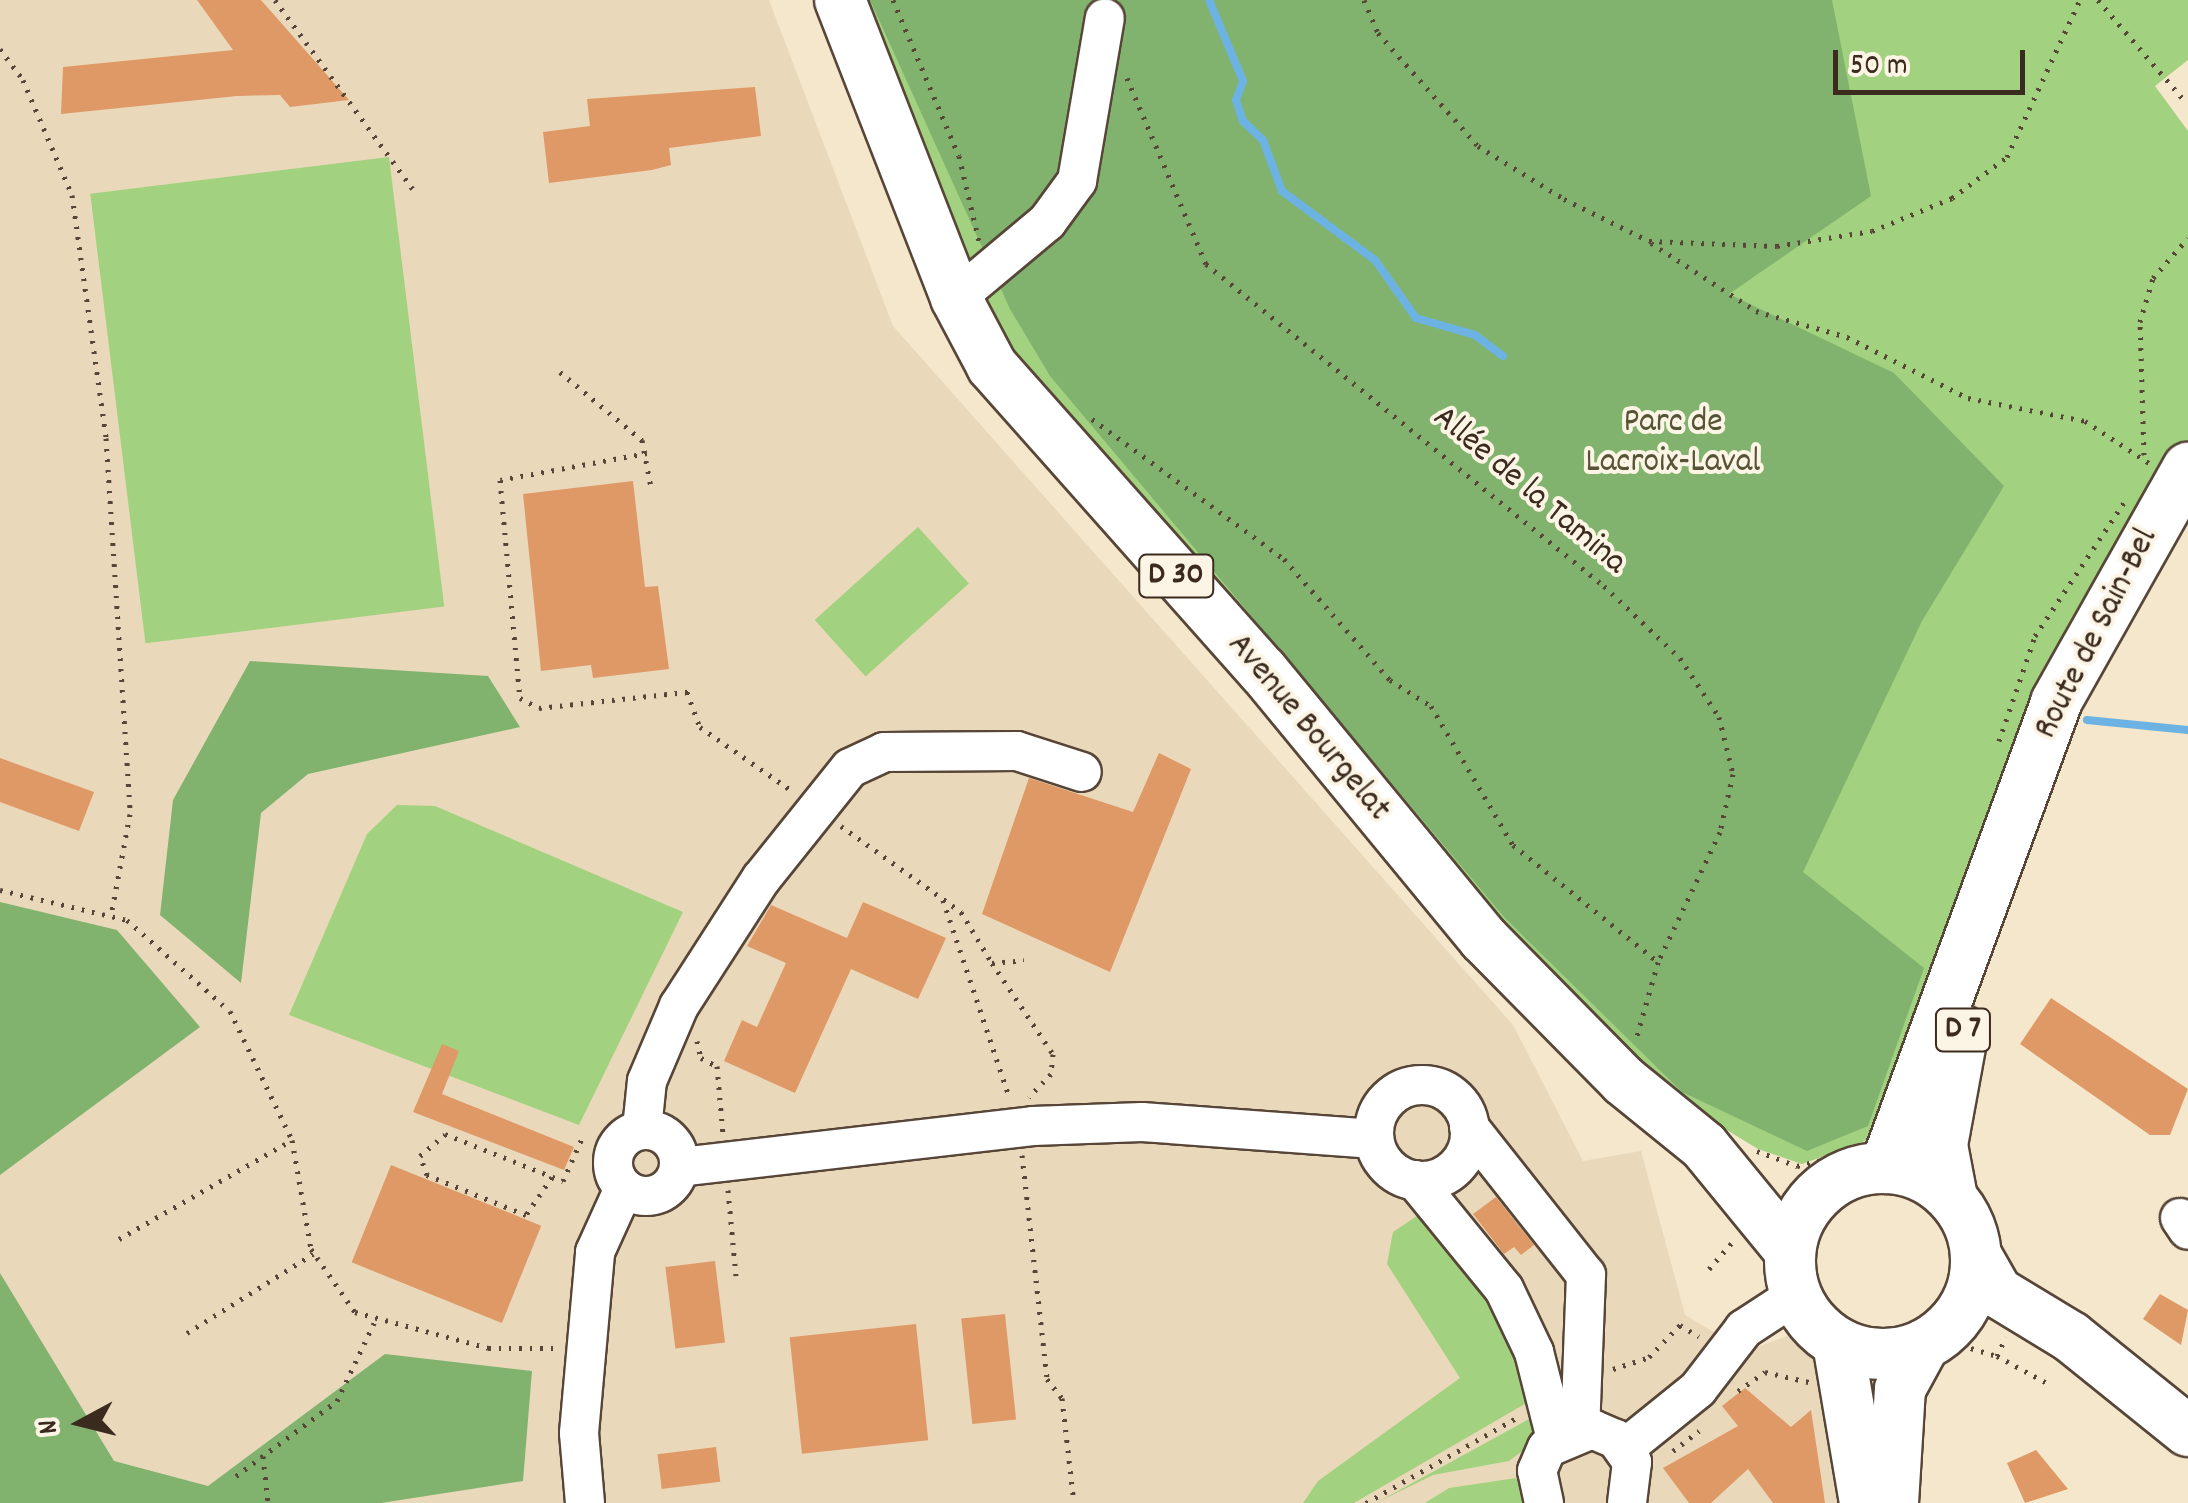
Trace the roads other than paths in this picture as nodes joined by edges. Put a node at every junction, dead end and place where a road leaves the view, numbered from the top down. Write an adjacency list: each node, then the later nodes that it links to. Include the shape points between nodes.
1 (840, 0): 3 (main road, Avenue Bourgelat / D 30)
2 (1104, 18): 3 (lane, via 1077,181 1047,222)
3 (971, 286): 10 (main road, Avenue Bourgelat / D 30, via 1028,413 1263,671 1484,939 1624,1082)
4 (2169, 468): 6 (main road, Route de Sain-Bel / D 7, via 2050,715)
5 (1082, 772): 8 (lane, via 1017,751 884,752 850,768 679,1006 647,1081)
6 (2001, 863): 11 (main road, Route de Sain-Bel / D 7); 16 (main road, Route de Sain-Bel / D 7, via 1942,1145)
7 (1470, 1127): 9 (lane, via 1440,1088 1407,1086 1381,1106); 13 (lane, via 1455,1167); 21 (lane, via 1586,1275)
8 (642, 1129): 12 (lane, via 670,1138); 14 (lane, via 616,1148)
9 (1374, 1138): 12 (lane, via 1142,1122 1019,1127); 13 (lane, via 1387,1166)
10 (1727, 1147): 15 (main road, Avenue Bourgelat / D 30); 18 (main road, Avenue Bourgelat / D 30)
11 (1875, 1158): 15 (main road); 16 (main road)
12 (680, 1167): 14 (lane, via 663,1192)
13 (1415, 1180): 21 (lane, via 1504,1290)
14 (624, 1188): 25 (lane, via 595,1252 584,1348)
15 (1825, 1188): 18 (main road)
16 (1952, 1198): 17 (main road)
17 (1976, 1255): 19 (main road); 22 (main road, via 1997,1292 2071,1337)
18 (1793, 1273): 20 (main road); 23 (lane, via 1698,1389)
19 (1942, 1339): 20 (main road, via 1866,1353); 24 (main road, via 2004,1343); 29 (main road, via 1900,1389)
20 (1838, 1343): 28 (main road)
21 (1565, 1417): 23 (lane); 26 (lane, via 1537,1471)
22 (2188, 1431)
23 (1624, 1448): 27 (lane, via 1634,1478)
24 (2188, 1461)
25 (585, 1503)
26 (1544, 1503)
27 (1627, 1503)
28 (1865, 1503)
29 (1892, 1503)

